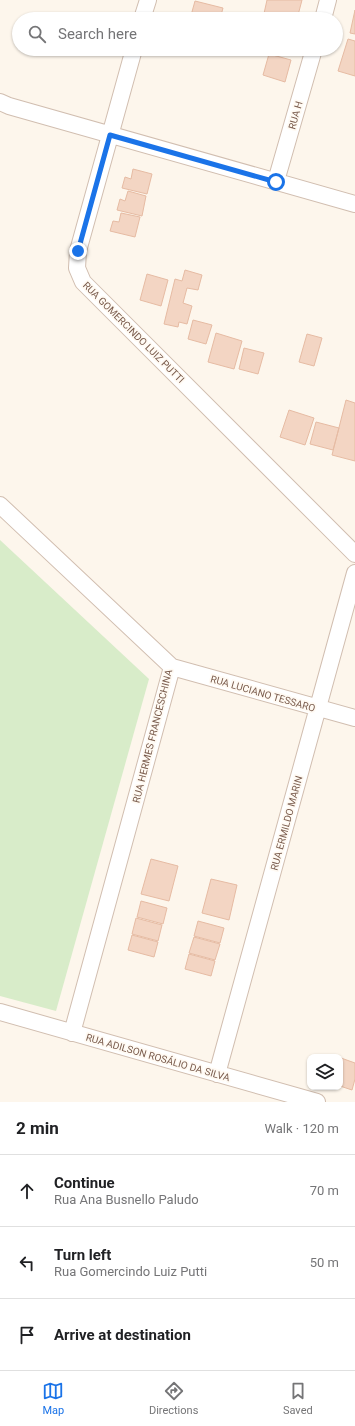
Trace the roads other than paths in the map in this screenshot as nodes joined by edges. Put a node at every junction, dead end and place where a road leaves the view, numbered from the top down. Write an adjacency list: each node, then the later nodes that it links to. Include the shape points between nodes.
1 (148, 0): 3 (street)
2 (328, 0): 4 (street)
3 (144, 12)
4 (325, 12)
5 (132, 56): 8 (street, RUA GOMERCINDO LUIZ PUTTI)
6 (312, 56): 9 (street, RUA H)
7 (0, 102): 8 (street)
8 (110, 135): 9 (street); 12 (street, RUA GOMERCINDO LUIZ PUTTI, via 78,251 77,268 83,282)
9 (276, 182): 10 (street)
10 (355, 204)
11 (0, 505): 14 (street, RUA HERMES FRANCESCHINA)
12 (355, 554)
13 (355, 573): 15 (street, RUA ERMILDO MARIN)
14 (172, 667): 15 (street, RUA LUCIANO TESSARO); 18 (street, RUA HERMES FRANCESCHINA)
15 (318, 708): 16 (street, RUA LUCIANO TESSARO); 19 (street, RUA ERMILDO MARIN)
16 (355, 718)
17 (0, 1012): 18 (street, RUA ADILSON ROSÁLIO DA SILVA)
18 (72, 1032): 19 (street, RUA ADILSON ROSÁLIO DA SILVA)
19 (217, 1074): 20 (street, RUA ADILSON ROSÁLIO DA SILVA)
20 (317, 1102)

